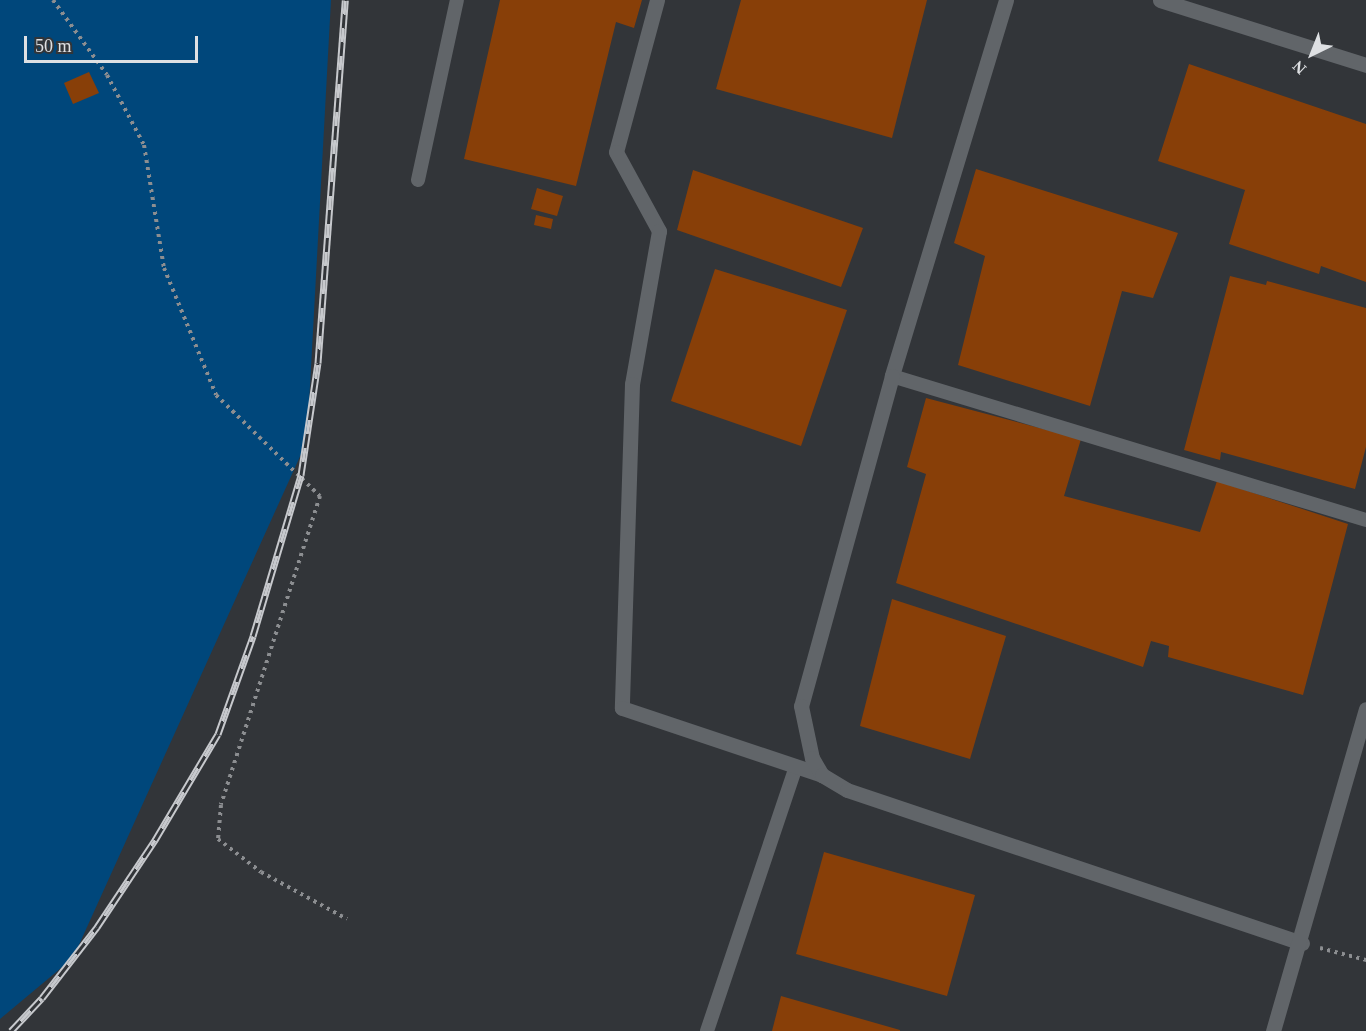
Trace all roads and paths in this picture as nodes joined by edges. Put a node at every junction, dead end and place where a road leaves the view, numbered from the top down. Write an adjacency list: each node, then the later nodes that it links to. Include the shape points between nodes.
1 (53, 0): 13 (path, via 107,75 144,145 164,268 216,395 320,496 221,805 218,839 261,872)
2 (457, 0): 7 (lane)
3 (657, 0): 11 (street, via 616,152 659,231 633,384 622,708)
4 (1006, 0): 8 (street)
5 (1160, 0): 6 (street)
6 (1366, 65)
7 (418, 180)
8 (892, 376): 9 (lane); 12 (street, via 801,706 812,758)
9 (1366, 520)
10 (1366, 710): 14 (street)
11 (796, 767): 12 (street); 16 (lane)
12 (822, 775): 14 (street, via 858,794)
13 (347, 919)
14 (1302, 943): 15 (path); 17 (street)
15 (1366, 960)
16 (706, 1031)
17 (1273, 1031)

